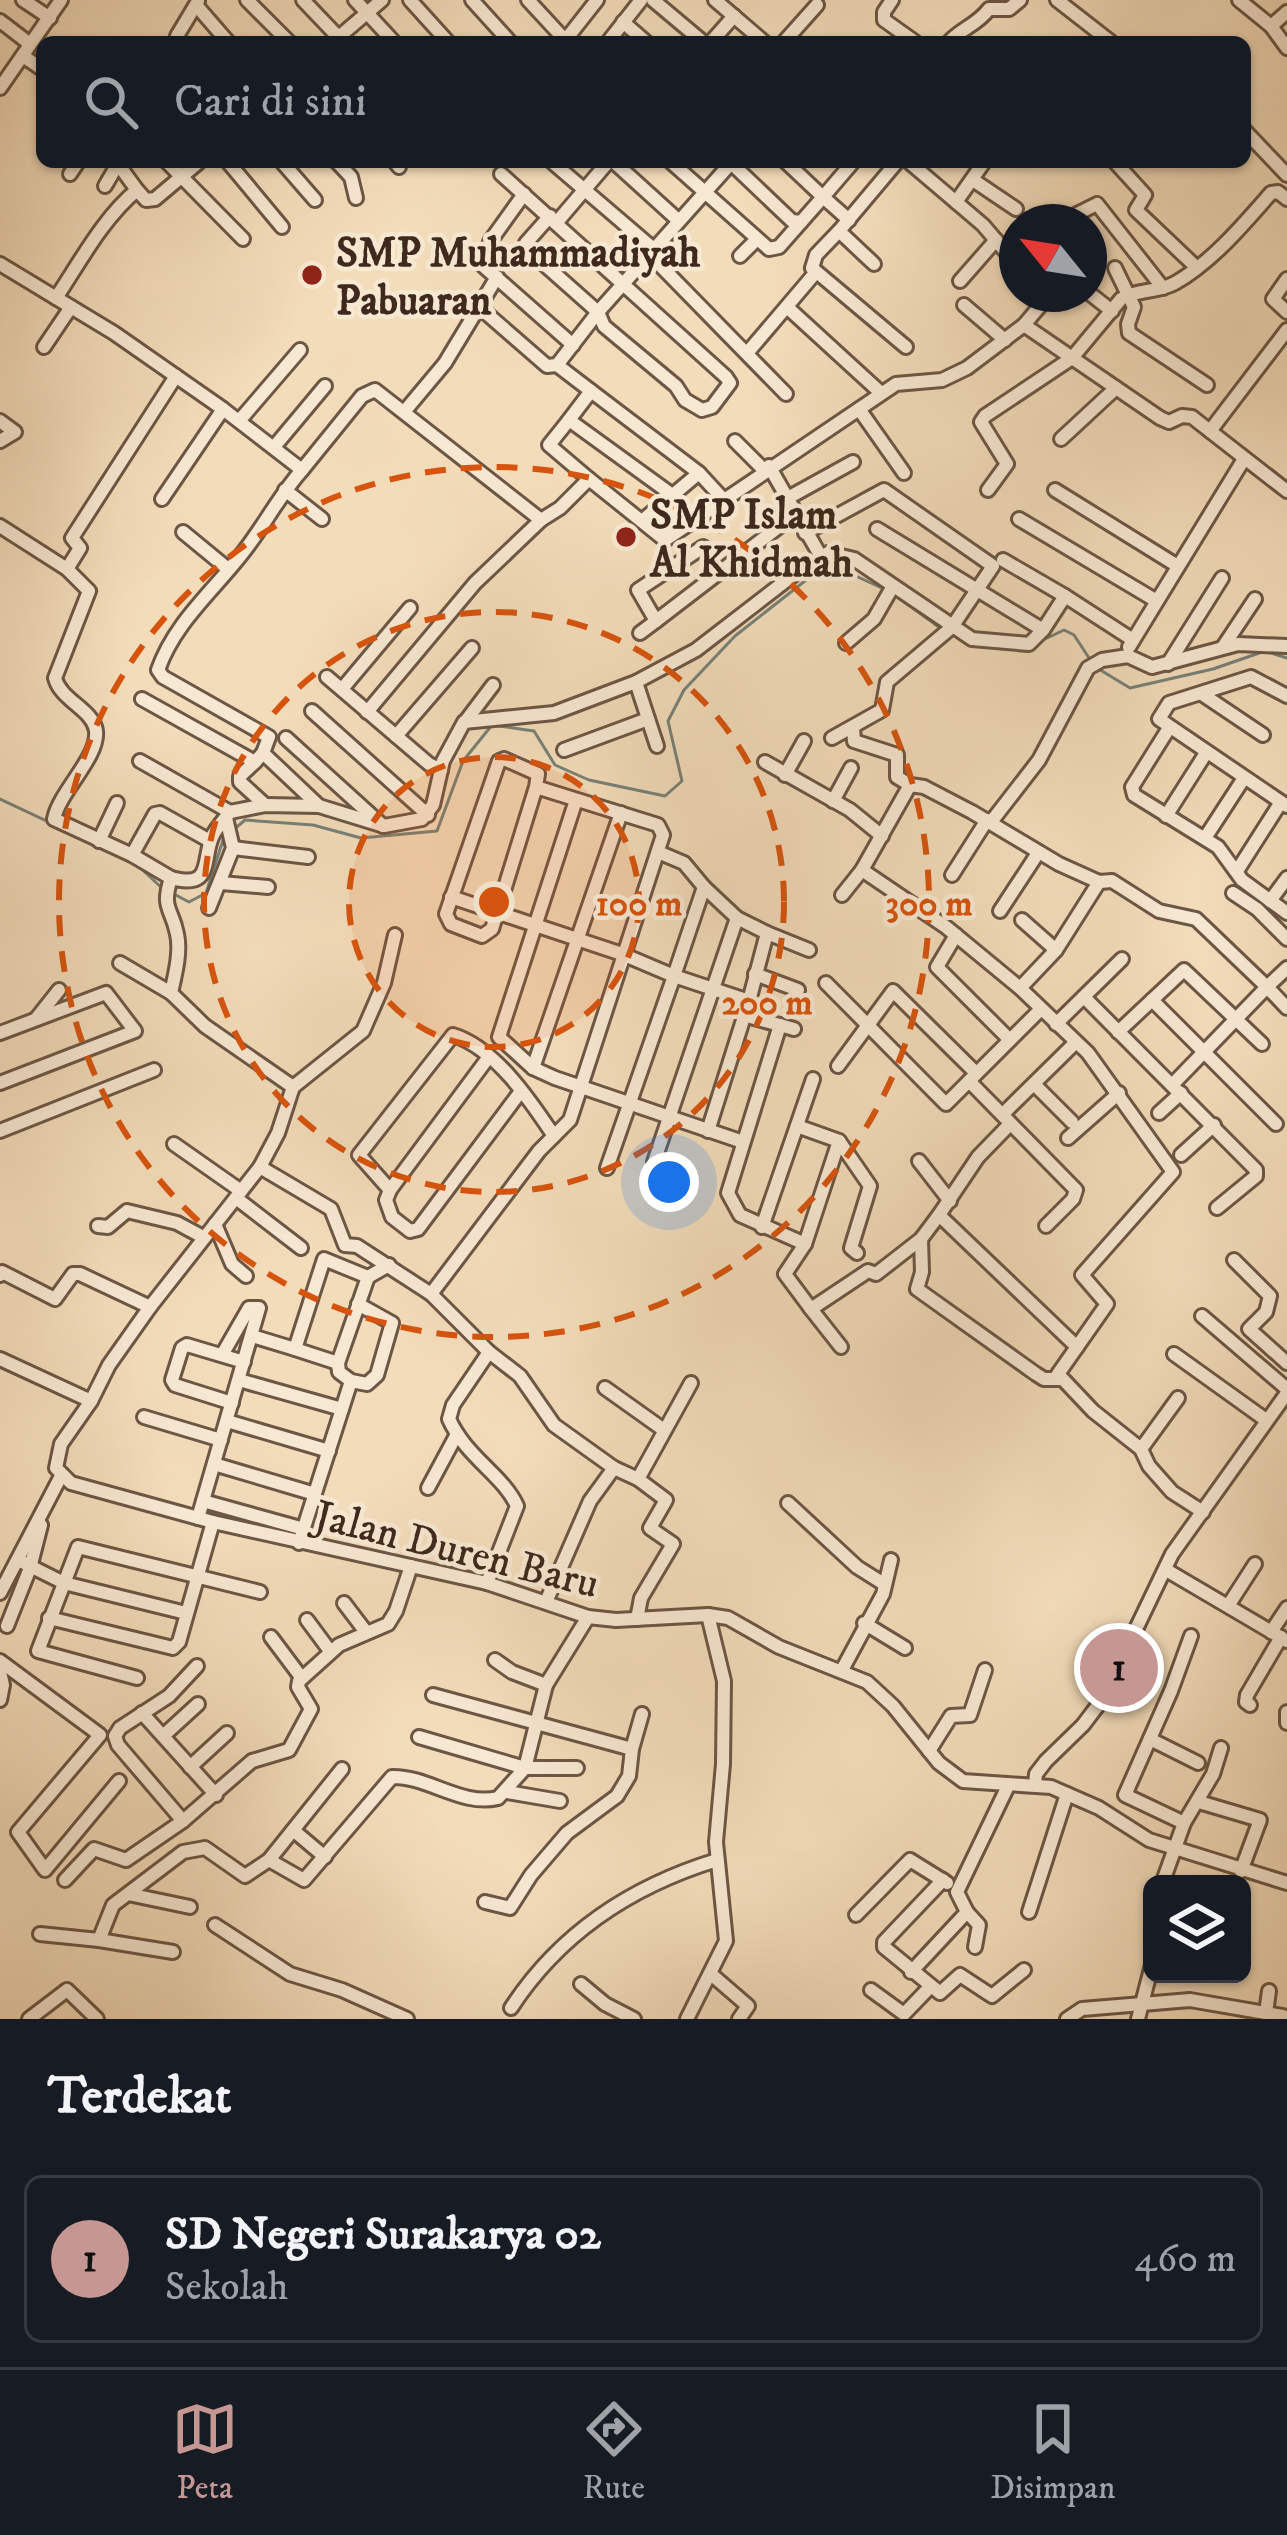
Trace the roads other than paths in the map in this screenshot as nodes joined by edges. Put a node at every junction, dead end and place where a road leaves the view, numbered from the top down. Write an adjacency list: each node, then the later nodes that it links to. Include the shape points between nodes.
1 (22, 0): 23 (street)
2 (62, 0): 23 (street)
3 (247, 0): 30 (street)
4 (303, 0): 31 (street)
5 (355, 0): 21 (street)
6 (382, 0): 21 (street)
7 (410, 0): 34 (street)
8 (472, 0): 35 (street)
9 (528, 0): 36 (street)
10 (641, 0): 25 (street)
11 (653, 0): 40 (street)
12 (715, 0): 22 (street)
13 (892, 0): 44 (street, via 884,20)
14 (1020, 0): 45 (street, via 989,9)
15 (1057, 0): 46 (street)
16 (1239, 0): 26 (street)
17 (197, 2): 28 (street); 29 (street)
18 (591, 2): 37 (street)
19 (818, 5): 43 (street)
20 (1287, 12): 26 (street)
21 (366, 13): 32 (street); 33 (street)
22 (734, 16): 41 (street); 42 (street)
23 (50, 18): 27 (street)
24 (0, 21): 49 (street)
25 (623, 22): 38 (street); 39 (street)
26 (1271, 26): 48 (street)
27 (36, 36)
28 (177, 36)
29 (223, 36)
30 (283, 36)
31 (334, 36)
32 (342, 36)
33 (388, 36)
34 (443, 36)
35 (504, 36)
36 (560, 36)
37 (567, 36)
38 (612, 36)
39 (639, 36)
40 (699, 36)
41 (713, 36)
42 (757, 36)
43 (790, 36)
44 (907, 36)
45 (956, 36)
46 (1102, 36)
47 (36, 37): 49 (street)
48 (1287, 48)
49 (26, 50): 50 (street); 51 (street)
50 (36, 62)
51 (6, 68): 52 (street)
52 (0, 88)
53 (1251, 137): 74 (street)
54 (116, 168): 77 (street)
55 (122, 168): 79 (street)
56 (172, 168): 75 (street)
57 (192, 168): 75 (street)
58 (233, 168): 93 (street)
59 (287, 168): 85 (street)
60 (343, 168): 83 (street)
61 (559, 168): 78 (street)
62 (605, 168): 78 (street)
63 (618, 168): 90 (street)
64 (678, 168): 80 (street)
65 (726, 168): 80 (street)
66 (737, 168): 91 (street)
67 (792, 168): 82 (street)
68 (844, 168): 82 (street)
69 (892, 168): 92 (street)
70 (916, 168): 86 (street)
71 (981, 168): 76 (street)
72 (1120, 168): 102 (street, via 1145,195 1136,210)
73 (501, 174): 81 (street)
74 (1287, 176)
75 (181, 178): 79 (street, via 151,201); 95 (street)
76 (974, 180): 86 (street); 87 (street)
77 (105, 186)
78 (584, 189): 89 (street); 98 (street)
79 (137, 190): 111 (street)
80 (705, 192): 90 (street); 94 (street)
81 (524, 194): 89 (street); 105 (street, via 481,261)
82 (823, 197): 91 (street); 92 (street)
83 (356, 198)
84 (1287, 199): 102 (street, via 1271,193)
85 (315, 200)
86 (956, 202): 96 (street)
87 (1009, 204)
88 (1107, 217): 109 (street)
89 (554, 219): 108 (street); 118 (street, via 527,249)
90 (679, 221): 98 (street)
91 (800, 222): 94 (street, via 774,250)
92 (844, 225): 101 (street); 104 (street, via 816,255)
93 (283, 226)
94 (757, 238): 99 (street)
95 (244, 239)
96 (996, 240): 97 (street); 107 (street)
97 (999, 244)
98 (654, 253): 108 (street); 128 (street)
99 (740, 256)
100 (0, 264): 111 (street)
101 (874, 264)
102 (1196, 267): 109 (street)
103 (1115, 268): 110 (street)
104 (816, 272): 114 (street); 126 (street)
105 (497, 277): 113 (street); 124 (street)
106 (1287, 279): 120 (street, via 1274,298)
107 (961, 281)
108 (622, 284): 118 (street); 118 (street, via 730,383 712,407 689,404)
109 (1163, 288): 110 (street)
110 (1128, 295): 117 (street); 132 (street, via 1135,309 1130,333)
111 (56, 298): 116 (street)
112 (964, 305): 123 (street)
113 (478, 306): 130 (street, via 547,366); 140 (street)
114 (787, 307): 128 (street); 136 (street)
115 (1107, 307): 117 (street)
116 (71, 308): 125 (street); 131 (street)
117 (1112, 311): 129 (street)
118 (598, 312): 124 (street)
119 (1035, 312): 121 (street)
120 (1287, 312)
121 (1024, 325): 123 (street); 129 (street)
122 (1287, 330): 144 (street)
123 (1005, 340): 136 (street, via 948,378 902,382)
124 (573, 345): 130 (street)
125 (44, 347)
126 (906, 347)
127 (300, 350): 143 (street)
128 (748, 352): 137 (street)
129 (1072, 358): 134 (street); 157 (street, via 981,422 1007,464)
130 (557, 365): 135 (street)
131 (176, 376): 138 (street); 177 (street, via 72,538 80,548)
132 (1207, 385)
133 (325, 386): 148 (street)
134 (1116, 388): 144 (street, via 1164,421 1188,416); 145 (street)
135 (591, 392): 141 (street); 153 (street)
136 (881, 393): 139 (street)
137 (786, 394)
138 (224, 409): 143 (street); 161 (street)
139 (859, 410): 151 (street); 154 (street)
140 (404, 412): 152 (street, via 368,392); 167 (street)
141 (569, 420): 155 (street, via 549,446); 160 (street)
142 (0, 421): 146 (street, via 15,432)
143 (238, 422): 148 (street)
144 (1210, 431): 149 (street)
145 (1061, 439)
146 (0, 440)
147 (736, 441): 151 (street)
148 (274, 447): 152 (street)
149 (1244, 459): 159 (street); 176 (street)
150 (853, 462): 162 (street)
151 (767, 468): 162 (street); 163 (street)
152 (302, 470): 156 (street)
153 (699, 472): 160 (street); 163 (street)
154 (904, 473)
155 (589, 479): 167 (street); 168 (street)
156 (285, 490): 165 (street); 178 (street)
157 (988, 490)
158 (1055, 490): 176 (street)
159 (1287, 491)
160 (670, 494): 168 (street)
161 (162, 499)
162 (786, 499): 164 (street)
163 (724, 500): 168 (street, via 665,540)
164 (794, 515): 172 (street); 186 (street)
165 (322, 519)
166 (1018, 519): 184 (street)
167 (541, 520): 205 (street, via 475,583)
168 (644, 520)
169 (0, 526): 177 (street)
170 (877, 529): 181 (street)
171 (183, 532): 178 (street)
172 (805, 533): 174 (street); 181 (street, via 884,490 992,562)
173 (703, 547): 186 (street, via 638,590)
174 (820, 555): 180 (street, via 846,555); 198 (street, via 696,650)
175 (1003, 560): 182 (street)
176 (1176, 565): 184 (street)
177 (67, 569): 241 (street, via 88,591 56,684 96,733 53,816)
178 (228, 569): 218 (street, via 158,670 269,737)
179 (1222, 578): 196 (street)
180 (892, 588): 187 (street); 191 (street, via 874,620)
181 (977, 593): 187 (street); 188 (street)
182 (1065, 596): 188 (street); 190 (street)
183 (1255, 599): 194 (street)
184 (1155, 600): 190 (street)
185 (410, 608): 200 (street)
186 (656, 621): 189 (street)
187 (951, 628): 188 (street, via 1008,645 1029,644); 208 (street, via 887,682 883,710)
188 (1043, 630)
189 (640, 633)
190 (1133, 640): 195 (street)
191 (846, 643)
192 (1287, 646): 194 (street)
193 (472, 648): 211 (street)
194 (1222, 648): 196 (street)
195 (1128, 656): 196 (street); 237 (street, via 1088,668 1039,760)
196 (1167, 665)
197 (327, 677): 200 (street)
198 (635, 682): 206 (street); 207 (street, via 554,713)
199 (493, 685): 207 (street)
200 (342, 689): 205 (street)
201 (1202, 694): 202 (street, via 1251,677); 209 (street, via 1164,707 1160,719); 210 (street)
202 (1287, 696)
203 (142, 699): 218 (street)
204 (312, 711): 234 (street)
205 (368, 712): 211 (street)
206 (648, 719): 215 (street); 216 (street)
207 (464, 722): 222 (street)
208 (853, 728): 213 (street); 225 (street, via 854,741 897,755 896,777)
209 (1169, 728): 217 (street); 235 (street, via 1132,787)
210 (1263, 735)
211 (396, 736): 222 (street)
212 (286, 738): 238 (street)
213 (832, 738)
214 (804, 741): 223 (street)
215 (657, 746)
216 (564, 750)
217 (1206, 754): 224 (street); 235 (street)
218 (259, 758): 231 (street, via 240,782); 232 (street)
219 (140, 761): 236 (street)
220 (765, 762): 223 (street)
221 (851, 768): 228 (street)
222 (441, 770): 234 (street)
223 (785, 776): 228 (street)
224 (1244, 778): 230 (street); 240 (street)
225 (910, 785): 237 (street); 239 (street)
226 (536, 787): 227 (street); 259 (street, via 534,771 495,764); 264 (street)
227 (576, 800): 233 (street); 267 (street)
228 (833, 802): 239 (street)
229 (117, 803): 241 (street)
230 (1284, 804): 249 (street)
231 (265, 805): 232 (street); 236 (street)
232 (319, 806): 238 (street)
233 (620, 813): 244 (street, via 661,827); 272 (street)
234 (428, 815): 238 (street)
235 (1166, 816): 240 (street)
236 (229, 819): 242 (street); 243 (street)
237 (988, 821): 245 (street); 250 (street)
238 (384, 826)
239 (882, 836): 248 (street)
240 (1205, 838): 249 (street)
241 (99, 841): 246 (street)
242 (210, 841): 246 (street, via 154,814); 256 (street, via 202,875)
243 (233, 848): 247 (street); 253 (street)
244 (658, 852): 255 (street, via 684,862); 275 (street)
245 (1038, 853): 252 (street); 262 (street)
246 (132, 855): 256 (street)
247 (308, 857)
248 (862, 870): 258 (street); 270 (street)
249 (1237, 872): 260 (street)
250 (952, 874)
251 (1287, 878): 260 (street)
252 (1100, 882): 274 (street); 282 (street, via 1196,919)
253 (221, 883): 254 (street); 261 (street)
254 (268, 887)
255 (704, 887): 265 (street); 280 (street)
256 (168, 888): 287 (street, via 178,937)
257 (1234, 892): 271 (street)
258 (842, 895)
259 (452, 897): 264 (street); 264 (street, via 447,920 482,936)
260 (1270, 901): 263 (street)
261 (208, 908)
262 (1000, 911)
263 (1287, 913)
264 (497, 914): 267 (street)
265 (737, 918): 268 (street); 286 (street)
266 (1022, 920): 274 (street)
267 (533, 927): 272 (street); 305 (street, via 500,1037)
268 (767, 933): 273 (street); 279 (street)
269 (395, 935): 311 (street, via 363,1031)
270 (956, 935): 283 (street); 299 (street, via 939,972)
271 (1287, 939)
272 (576, 940): 275 (street); 305 (street)
273 (808, 950)
274 (1056, 950): 283 (street)
275 (622, 954): 280 (street); 312 (street)
276 (1123, 959): 288 (street)
277 (120, 963): 287 (street)
278 (1287, 968): 282 (street)
279 (755, 974): 285 (street); 290 (street)
280 (674, 976): 286 (street); 316 (street)
281 (826, 982): 295 (street)
282 (1268, 987): 291 (street); 293 (street)
283 (1020, 988): 292 (street)
284 (59, 990): 294 (street)
285 (798, 990)
286 (712, 991): 290 (street); 318 (street)
287 (171, 993): 311 (street)
288 (1084, 997): 296 (street); 297 (street)
289 (1152, 1000): 293 (street, via 1184,970); 297 (street); 302 (street)
290 (748, 1008): 326 (street); 329 (street, via 787,1027)
291 (1287, 1008)
292 (1041, 1009): 296 (street); 299 (street)
293 (1236, 1019): 301 (street); 302 (street)
294 (35, 1020): 298 (street); 309 (street, via 106,993 136,1030)
295 (867, 1024): 304 (street); 307 (street, via 943,1103); 307 (street, via 896,992)
296 (1056, 1024): 300 (street)
297 (1118, 1032): 313 (street)
298 (0, 1033)
299 (1010, 1040): 307 (street)
300 (1075, 1043): 310 (street); 315 (street)
301 (1262, 1044)
302 (1205, 1052): 313 (street); 321 (street)
303 (488, 1058): 314 (street); 336 (street); 336 (street, via 457,1034 449,1037 359,1155)
304 (838, 1066)
305 (533, 1068): 312 (street)
306 (154, 1070): 324 (street)
307 (972, 1077): 319 (street)
308 (813, 1078): 323 (street)
309 (0, 1083)
310 (1034, 1084): 319 (street); 320 (street)
311 (293, 1087): 334 (street)
312 (578, 1087): 316 (street); 325 (street)
313 (1177, 1089): 317 (street); 322 (street)
314 (521, 1091): 325 (street); 336 (street, via 415,1231 388,1213)
315 (1119, 1093): 327 (street); 362 (street, via 1173,1172 1082,1275 1107,1304)
316 (630, 1104): 318 (street); 335 (street)
317 (1159, 1112)
318 (671, 1118): 326 (street); 333 (street)
319 (1007, 1118): 338 (street); 343 (street, via 1076,1190)
320 (1072, 1122)
321 (1276, 1124)
322 (1214, 1125): 331 (street); 339 (street, via 1257,1173)
323 (796, 1126): 328 (street); 344 (street)
324 (0, 1131)
325 (560, 1131): 355 (street)
326 (708, 1131): 329 (street)
327 (1068, 1138)
328 (839, 1141): 347 (street); 349 (street, via 870,1186 851,1248)
329 (743, 1142): 344 (street, via 729,1199)
330 (174, 1144): 337 (street)
331 (1180, 1155)
332 (919, 1161): 338 (street)
333 (654, 1162)
334 (260, 1167): 337 (street); 351 (street, via 331,1209 345,1245)
335 (608, 1168)
336 (390, 1190)
337 (238, 1195): 341 (street); 348 (street)
338 (950, 1201): 340 (street)
339 (1217, 1208)
340 (939, 1215): 346 (street); 362 (street)
341 (215, 1224): 345 (street); 353 (street)
342 (98, 1226): 345 (street, via 127,1211)
343 (1046, 1226)
344 (762, 1227): 347 (street)
345 (203, 1237): 357 (street)
346 (921, 1239): 358 (street); 371 (street, via 917,1289 1036,1374)
347 (805, 1244): 358 (street, via 784,1274)
348 (301, 1248)
349 (857, 1253)
350 (1234, 1260): 370 (street, via 1270,1296 1249,1329)
351 (389, 1265): 354 (street); 355 (street)
352 (0, 1275): 357 (street, via 56,1299 80,1274)
353 (246, 1276)
354 (368, 1276): 356 (street); 363 (street, via 322,1261)
355 (431, 1294): 364 (street)
356 (358, 1304): 369 (street); 373 (street, via 392,1324 375,1378)
357 (150, 1307): 378 (street)
358 (812, 1309): 361 (street)
359 (1202, 1316): 376 (street)
360 (252, 1336): 363 (street); 366 (street, via 260,1310 251,1306); 368 (street)
361 (842, 1346)
362 (1077, 1347): 371 (street)
363 (295, 1349): 369 (street)
364 (489, 1352): 385 (street, via 450,1414); 390 (street, via 520,1376 554,1426)
365 (1174, 1354): 381 (street)
366 (221, 1355): 368 (street); 379 (street, via 184,1345 172,1383)
367 (0, 1359): 378 (street)
368 (244, 1362): 372 (street)
369 (338, 1363): 373 (street)
370 (1287, 1363)
371 (1060, 1379): 387 (street)
372 (239, 1380): 379 (street); 380 (street)
373 (351, 1381): 380 (street)
374 (691, 1383): 384 (street)
375 (605, 1388): 384 (street)
376 (1287, 1391): 381 (street)
377 (1178, 1398): 387 (street)
378 (91, 1401): 391 (street, via 56,1456)
379 (232, 1403): 383 (street)
380 (342, 1409): 388 (street)
381 (1276, 1415): 397 (street)
382 (144, 1417): 386 (street)
383 (227, 1421): 386 (street); 388 (street)
384 (664, 1430): 392 (street)
385 (458, 1434): 393 (street); 408 (street, via 517,1506)
386 (221, 1440): 389 (street)
387 (1141, 1449): 397 (street, via 1159,1480)
388 (328, 1451): 394 (street)
389 (214, 1464): 394 (street); 395 (street)
390 (614, 1468): 392 (street); 412 (street, via 590,1501)
391 (61, 1476): 398 (street, Jalan Duren Baru); 402 (street)
392 (638, 1479): 420 (street, via 666,1500 650,1528 673,1544)
393 (428, 1488)
394 (315, 1494): 400 (street)
395 (203, 1501): 398 (street); 400 (street)
396 (788, 1503): 409 (street)
397 (1203, 1512): 405 (street)
398 (198, 1518): 399 (street, Jalan Duren Baru)
399 (213, 1522): 400 (street, Jalan Duren Baru); 406 (street)
400 (301, 1536): 404 (street, Jalan Duren Baru)
401 (891, 1560): 409 (street)
402 (24, 1564): 407 (street); 411 (street); 423 (street)
403 (1255, 1564): 414 (street)
404 (411, 1566): 408 (street, Jalan Duren Baru); 424 (street, via 392,1618)
405 (1168, 1571): 414 (street); 461 (street, via 1102,1700)
406 (196, 1576): 407 (street, via 78,1547); 410 (street); 416 (street)
407 (64, 1582): 416 (street); 419 (street)
408 (487, 1583): 412 (street, Jalan Duren Baru)
409 (884, 1585): 422 (street)
410 (260, 1592)
411 (0, 1593)
412 (546, 1602): 418 (street, Jalan Duren Baru)
413 (344, 1603): 424 (street)
414 (1228, 1606): 427 (street)
415 (1287, 1608): 427 (street)
416 (186, 1613): 419 (street, via 179,1642 169,1649)
417 (708, 1615): 420 (street, Jalan Duren Baru); 433 (street, Jalan Duren Baru); 474 (street, via 724,1681)
418 (588, 1617): 420 (street, Jalan Duren Baru); 438 (street)
419 (49, 1618): 437 (street, via 40,1653)
420 (637, 1619)
421 (307, 1620): 429 (street)
422 (864, 1623): 428 (street); 433 (street)
423 (7, 1626)
424 (366, 1632): 429 (street)
425 (1191, 1636): 451 (street)
426 (271, 1637): 436 (street)
427 (1280, 1637): 442 (street, via 1247,1695)
428 (905, 1648)
429 (330, 1652): 436 (street)
430 (0, 1660): 460 (street, via 100,1735 18,1832 45,1870)
431 (495, 1660): 438 (street)
432 (197, 1666): 444 (street)
433 (842, 1670): 454 (street, Jalan Duren Baru, via 880,1694)
434 (985, 1670): 454 (street, via 970,1715 951,1716)
435 (0, 1672): 440 (street)
436 (301, 1677): 465 (street, via 311,1708 292,1745 252,1761)
437 (137, 1678)
438 (544, 1690): 446 (street)
439 (433, 1695): 446 (street)
440 (0, 1700)
441 (198, 1704): 449 (street)
442 (1250, 1705)
443 (1287, 1712): 447 (street)
444 (142, 1713): 449 (street); 468 (street, via 116,1741)
445 (642, 1714): 453 (street)
446 (537, 1723): 453 (street); 457 (street)
447 (1287, 1723)
448 (227, 1732): 456 (street)
449 (163, 1736): 456 (street)
450 (419, 1737): 457 (street)
451 (1150, 1739): 455 (street); 469 (street, via 1126,1797)
452 (1220, 1748): 467 (street)
453 (632, 1749): 482 (street, via 617,1796 567,1833 515,1904)
454 (929, 1751): 462 (street, Jalan Duren Baru, via 963,1781)
455 (1198, 1763)
456 (190, 1766): 465 (street)
457 (525, 1768): 458 (street); 463 (street)
458 (577, 1768)
459 (342, 1769): 470 (street)
460 (119, 1781)
461 (1035, 1784): 462 (street, Jalan Duren Baru); 464 (street, Jalan Duren Baru)
462 (1008, 1786): 480 (street)
463 (507, 1792): 466 (street); 472 (street, via 488,1801 392,1778)
464 (1067, 1794): 471 (street, Jalan Duren Baru); 485 (street)
465 (216, 1795): 468 (street)
466 (560, 1801)
467 (1199, 1802): 469 (street); 475 (street, via 1260,1820)
468 (183, 1821): 477 (street, via 123,1861 94,1849)
469 (1184, 1823): 471 (street)
470 (293, 1830): 472 (street); 473 (street)
471 (1174, 1850): 475 (street, Jalan Duren Baru); 476 (street)
472 (325, 1857): 473 (street, via 304,1880)
473 (269, 1860): 481 (street, via 245,1876 205,1848 192,1848)
474 (717, 1860): 494 (street, via 726,1941); 501 (street, via 597,1915)
475 (1241, 1871): 479 (street, Jalan Duren Baru)
476 (1165, 1875)
477 (65, 1880)
478 (943, 1880): 480 (street); 486 (street, via 910,1860); 493 (street, via 884,1942)
479 (1287, 1883)
480 (956, 1892): 484 (street)
481 (128, 1894): 483 (street); 489 (street, via 107,1913)
482 (485, 1902)
483 (190, 1906)
484 (967, 1912): 490 (street, via 979,1925); 493 (street)
485 (1029, 1912)
486 (856, 1915)
487 (215, 1925): 506 (street, via 290,1974)
488 (40, 1934): 489 (street)
489 (99, 1940): 491 (street)
490 (975, 1947)
491 (172, 1952)
492 (1024, 1970): 497 (street, via 992,1996 960,1975 943,1993)
493 (911, 1972): 497 (street)
494 (711, 1974): 508 (street); 509 (street, via 748,2006)
495 (1147, 1983): 500 (street)
496 (581, 1984): 507 (street)
497 (931, 1987): 498 (street, via 904,2014)
498 (872, 1990)
499 (1269, 1991): 502 (street)
500 (1141, 2002): 502 (street); 510 (street, via 1076,2010); 511 (street)
501 (511, 2008)
502 (1266, 2012): 503 (street)
503 (1283, 2017)
504 (29, 2019): 505 (street, via 67,1990)
505 (97, 2019)
506 (407, 2019)
507 (634, 2019)
508 (687, 2019)
509 (739, 2019)
510 (1067, 2019)
511 (1138, 2019)

